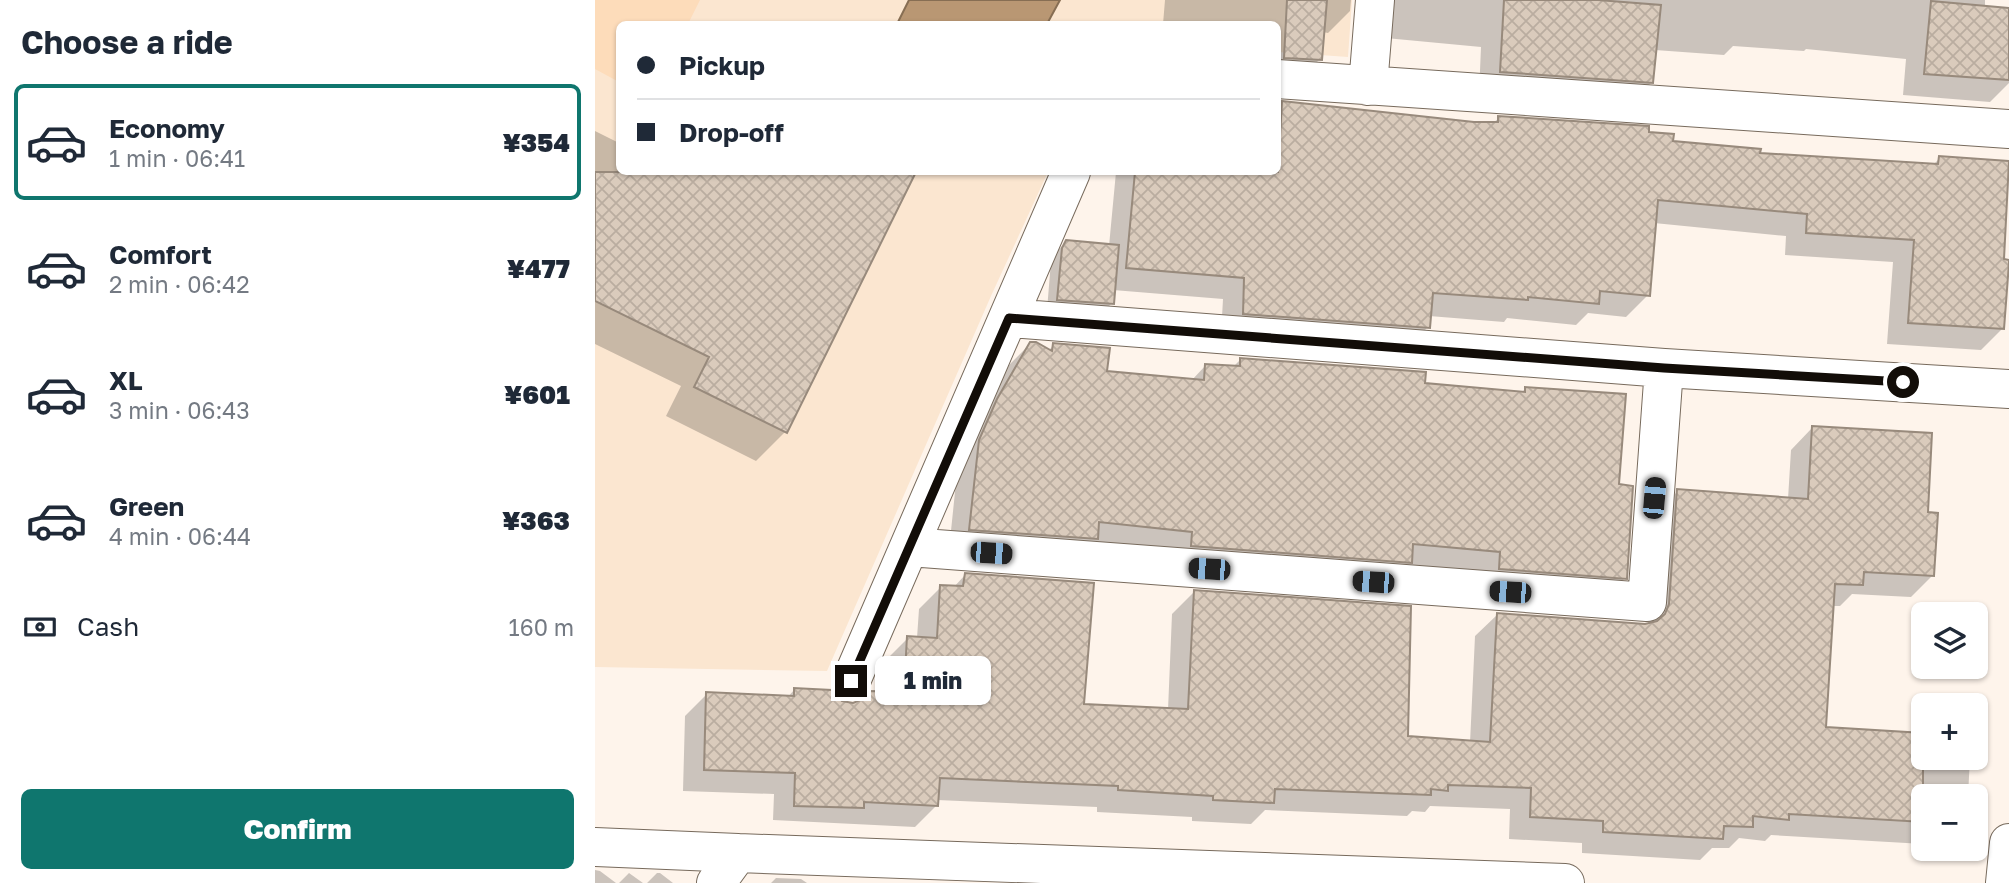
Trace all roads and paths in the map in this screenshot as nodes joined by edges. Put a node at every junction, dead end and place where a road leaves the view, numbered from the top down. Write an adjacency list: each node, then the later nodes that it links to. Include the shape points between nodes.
1 (1374, 0): 3 (street)
2 (1281, 79): 3 (street)
3 (1368, 86): 4 (street)
4 (2009, 130)
5 (1070, 175): 6 (street)
6 (1009, 318): 7 (street); 9 (street)
7 (1664, 368): 8 (street); 9 (street, via 1647,602)
8 (2009, 389)
9 (909, 547): 10 (street)
10 (851, 681)
11 (2009, 843): 17 (street)
12 (595, 847): 13 (street)
13 (738, 853): 14 (street); 15 (street)
14 (1201, 876): 16 (street)
15 (716, 883)
16 (1565, 883)
17 (2005, 883)

